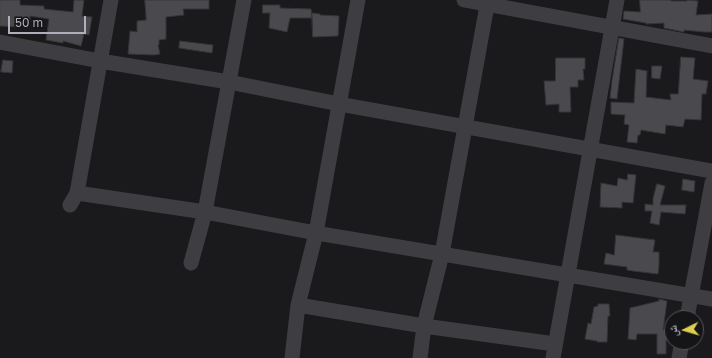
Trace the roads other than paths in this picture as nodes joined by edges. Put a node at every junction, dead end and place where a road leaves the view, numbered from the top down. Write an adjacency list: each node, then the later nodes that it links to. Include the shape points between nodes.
1 (111, 0): 10 (street)
2 (244, 0): 11 (street)
3 (358, 0): 12 (street)
4 (464, 0): 6 (street)
5 (617, 0): 7 (street)
6 (488, 2): 7 (street); 13 (street)
7 (612, 27): 9 (street); 14 (street)
8 (0, 42): 10 (street)
9 (712, 46)
10 (100, 61): 11 (street); 17 (street, via 73,199)
11 (229, 82): 12 (street); 17 (street)
12 (339, 104): 13 (street); 18 (street)
13 (465, 127): 14 (street); 19 (street)
14 (590, 149): 15 (street); 21 (street)
15 (712, 171)
16 (712, 183): 22 (street)
17 (205, 212): 18 (street); 20 (street)
18 (316, 233): 19 (street); 24 (street)
19 (442, 254): 21 (street); 26 (street)
20 (191, 263)
21 (568, 275): 22 (street); 27 (street)
22 (691, 296): 23 (street); 25 (street)
23 (712, 299)
24 (298, 305): 26 (street); 28 (street)
25 (688, 310)
26 (424, 326): 27 (street); 29 (street)
27 (554, 351)
28 (292, 358)
29 (420, 358)

